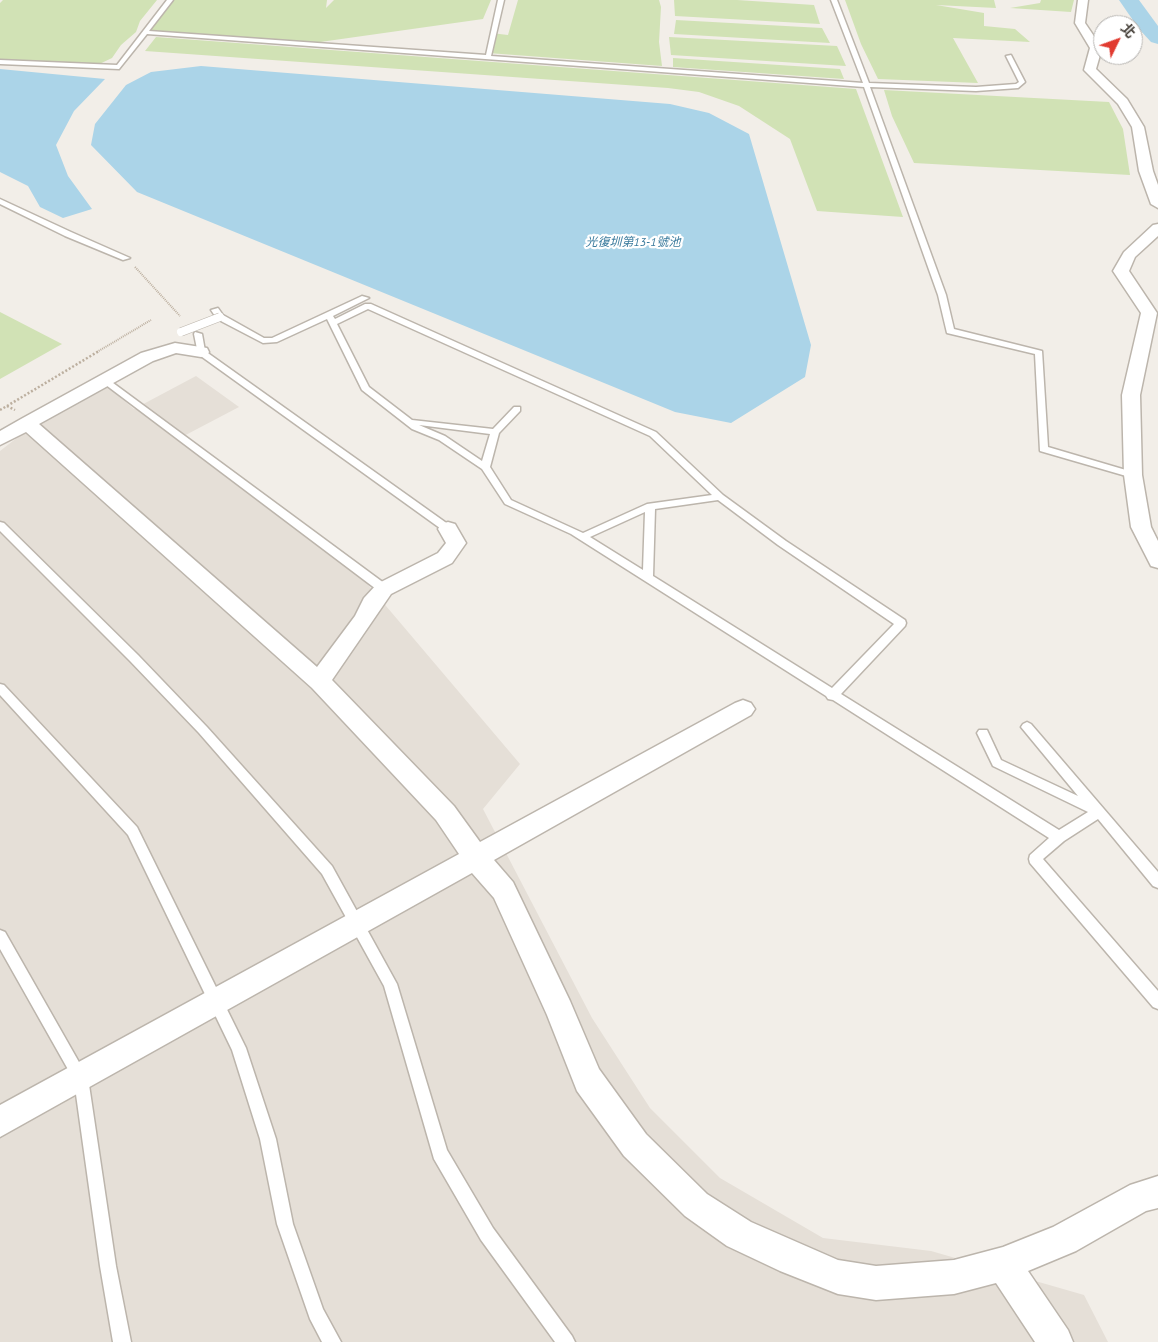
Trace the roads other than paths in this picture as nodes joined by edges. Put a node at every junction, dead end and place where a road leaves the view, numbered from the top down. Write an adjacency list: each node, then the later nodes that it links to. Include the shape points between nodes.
1 (170, 0): 5 (lane)
2 (501, 0): 7 (lane)
3 (834, 0): 9 (lane)
4 (1083, 0): 11 (street, via 1080,23 1096,48 1090,70 1123,102 1138,127 1146,171)
5 (145, 32): 7 (lane); 8 (lane, via 119,67)
6 (1009, 56): 9 (lane, via 1022,82 1018,86 976,89)
7 (488, 58): 9 (lane)
8 (0, 62)
9 (867, 85): 28 (lane, via 942,295 950,331 1039,353 1044,449)
10 (0, 201): 13 (lane)
11 (1158, 204)
12 (1158, 228): 28 (street, via 1129,255 1121,271 1149,313 1131,395)
13 (126, 258)
14 (365, 298): 17 (lane)
15 (215, 310): 16 (lane)
16 (220, 317): 17 (lane, via 262,341 284,337); 18 (lane, bridge)
17 (331, 319): 23 (lane, via 365,388); 29 (lane, via 368,306 653,434)
18 (182, 332)
19 (198, 334): 20 (lane)
20 (201, 352): 21 (street, via 174,348 148,357); 32 (lane)
21 (105, 380): 24 (street); 36 (lane)
22 (517, 409): 25 (lane)
23 (407, 421): 25 (lane); 27 (lane, via 442,438)
24 (27, 423): 26 (street); 37 (street)
25 (496, 432): 27 (lane)
26 (0, 439)
27 (485, 468): 33 (lane, via 508,502)
28 (1133, 475): 34 (street, via 1141,527)
29 (720, 497): 30 (lane); 39 (lane, via 901,623)
30 (650, 506): 33 (lane); 35 (lane)
31 (0, 525): 47 (lane, via 134,658 289,825 327,870)
32 (448, 529): 36 (street, via 456,543 446,558)
33 (582, 537): 35 (lane)
34 (1158, 560)
35 (648, 580): 39 (lane)
36 (384, 589): 37 (street)
37 (320, 682): 45 (street, via 445,813)
38 (0, 688): 49 (lane, via 133,831)
39 (832, 696): 44 (lane)
40 (743, 709): 45 (street)
41 (1027, 727): 43 (lane)
42 (983, 733): 43 (lane, via 997,763)
43 (1099, 812): 44 (lane); 46 (lane)
44 (1059, 837): 50 (lane, via 1035,860)
45 (476, 858): 47 (street); 54 (street, via 504,890 588,1080 634,1145 696,1205 740,1234 838,1277 876,1283 954,1277)
46 (1158, 882)
47 (356, 925): 49 (street); 57 (lane, via 390,984 440,1153 487,1234)
48 (0, 936): 51 (lane)
49 (217, 1002): 51 (street); 56 (lane, via 239,1048 268,1139 285,1224 316,1313)
50 (1158, 1002)
51 (81, 1078): 52 (street); 55 (lane)
52 (0, 1122)
53 (1158, 1192): 54 (street, via 1141,1196 1064,1239)
54 (1003, 1264): 58 (street)
55 (122, 1342)
56 (332, 1342)
57 (566, 1342)
58 (1056, 1342)

